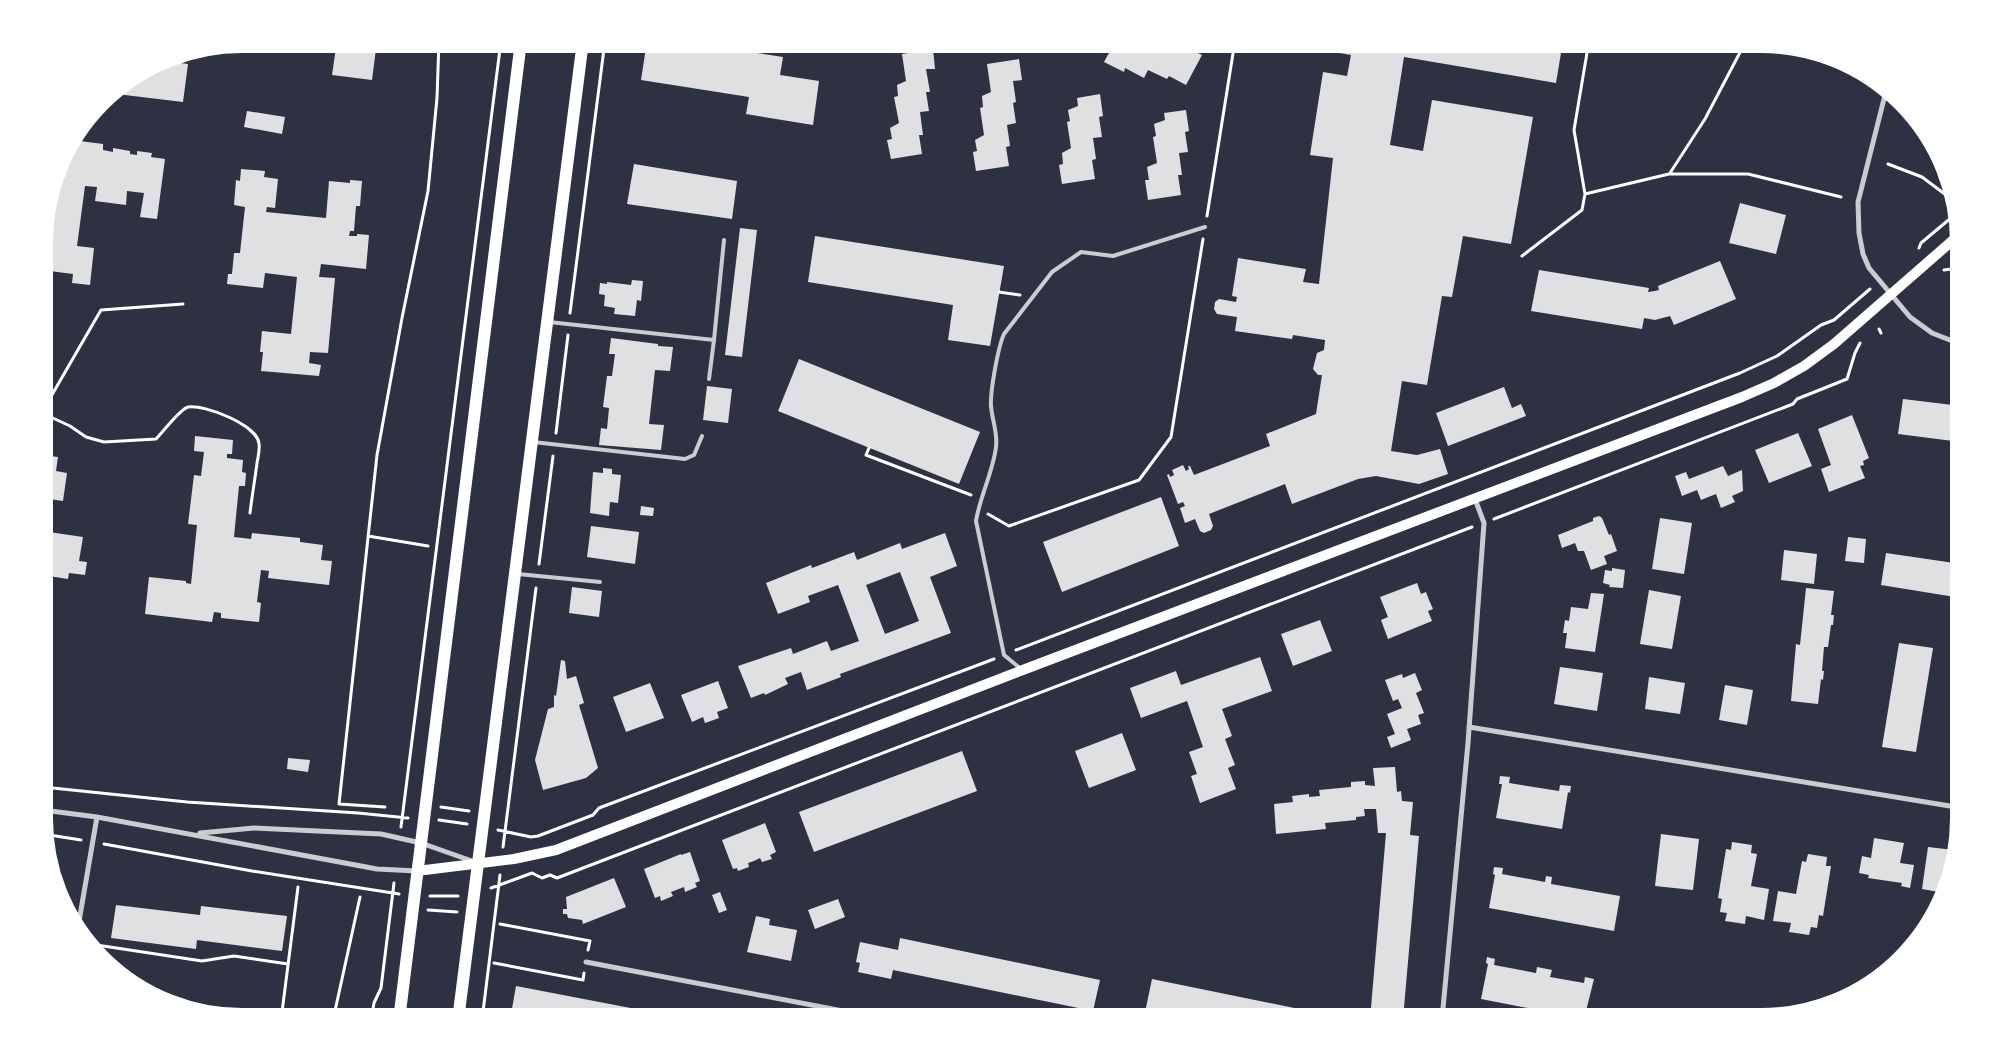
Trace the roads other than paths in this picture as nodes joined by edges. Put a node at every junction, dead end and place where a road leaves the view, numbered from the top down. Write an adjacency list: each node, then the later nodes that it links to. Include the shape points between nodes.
1 (520, 50): 23 (main road)
2 (583, 50): 8 (main road)
3 (1885, 95): 7 (street, via 1858,202 1863,254)
4 (1205, 227): 17 (lane, via 1113,256 1081,252 1052,272 1004,334 990,404 997,436 996,450 976,521 1004,655)
5 (724, 240): 9 (lane)
6 (1953, 240): 7 (main road)
7 (1890, 295): 10 (street, via 1910,318 1932,334); 14 (main road, via 1834,344 1774,383)
8 (548, 322): 9 (lane); 13 (main road)
9 (714, 340): 11 (lane)
10 (1953, 342)
11 (709, 379)
12 (702, 436): 13 (lane, via 694,455 685,459)
13 (533, 442): 15 (main road)
14 (1475, 499): 17 (main road); 18 (street, via 1484,523)
15 (516, 574): 16 (lane); 24 (main road)
16 (600, 582)
17 (1022, 670): 24 (main road, via 556,850)
18 (1469, 727): 19 (street); 31 (street)
19 (1953, 807)
20 (50, 811): 21 (street)
21 (97, 816): 22 (street); 26 (street)
22 (193, 834): 23 (street, via 254,828 381,834); 25 (street, via 377,869)
23 (421, 843): 24 (street); 25 (main road)
24 (479, 864): 25 (main road); 29 (main road)
25 (417, 872): 28 (main road)
26 (80, 922)
27 (586, 962): 30 (street)
28 (400, 1011)
29 (459, 1011)
30 (843, 1011)
31 (1443, 1011)

